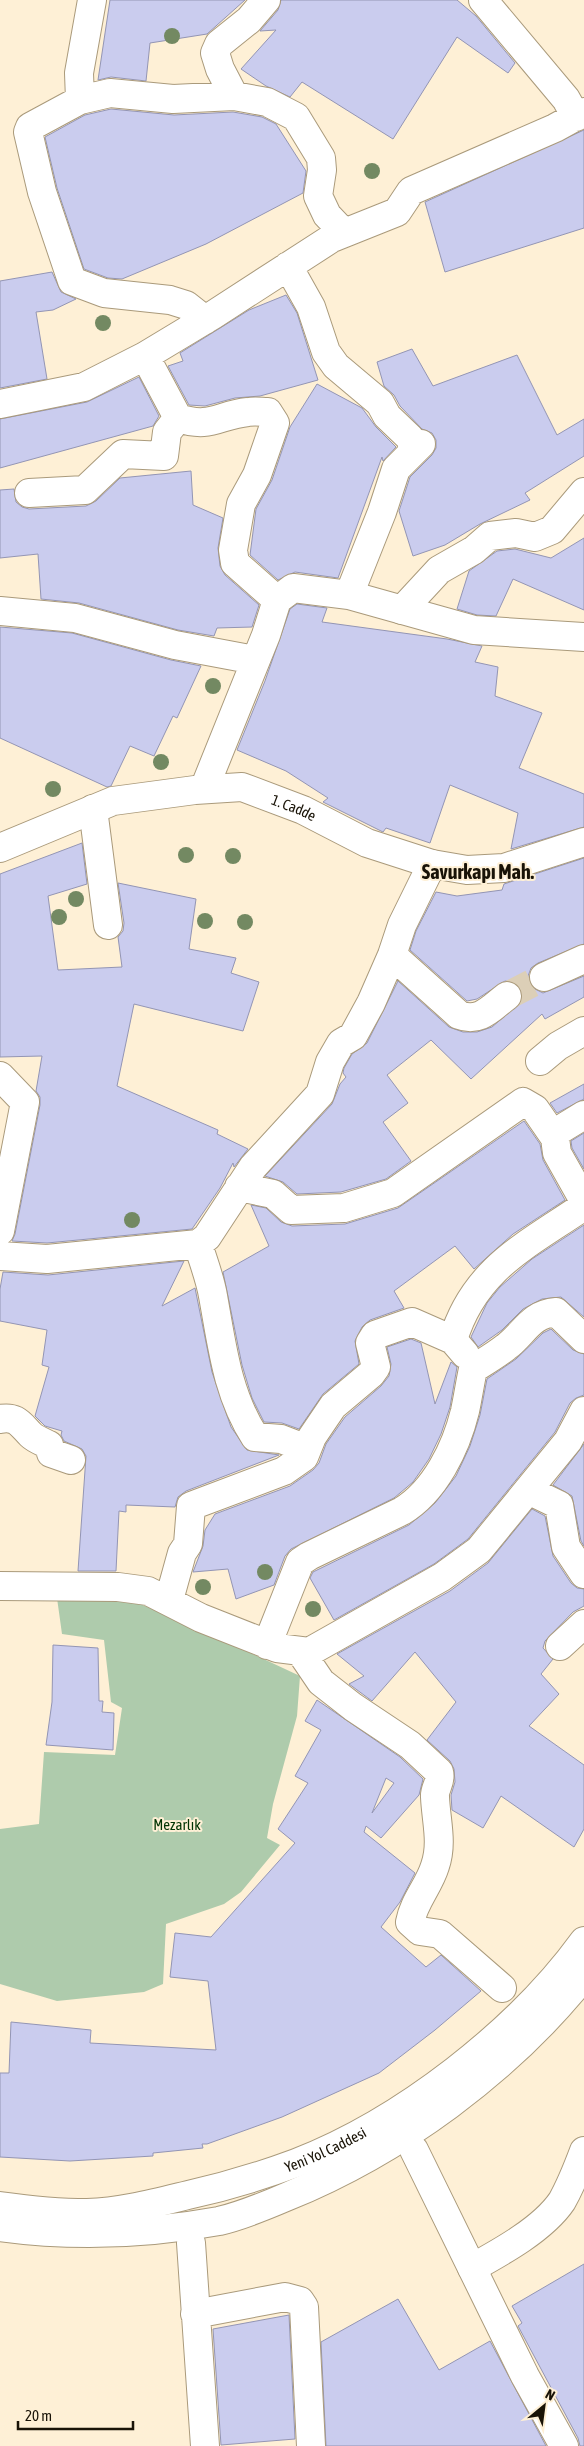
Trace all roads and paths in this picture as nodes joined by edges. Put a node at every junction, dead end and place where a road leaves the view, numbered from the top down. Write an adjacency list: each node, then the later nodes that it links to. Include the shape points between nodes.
1 (92, 0): 5 (street, via 79,73)
2 (266, 0): 4 (street, via 249,20 218,44 215,53)
3 (483, 0): 6 (street)
4 (234, 96): 5 (street, via 173,99 110,93); 7 (street, via 268,102 296,117 321,158 318,196 327,215)
5 (80, 100): 9 (street, via 30,127 28,132 42,192 72,281 104,293 170,300 186,305)
6 (580, 115): 7 (street, via 410,191 397,212)
7 (344, 233): 8 (street)
8 (288, 266): 9 (street); 15 (street, via 311,307 326,352 336,366 380,403 418,447 396,469)
9 (205, 320): 10 (street)
10 (145, 356): 11 (street, via 84,387); 12 (street)
11 (0, 404)
12 (178, 418): 14 (street, via 167,432 164,456 123,454 85,490); 16 (street, via 206,424 248,412 268,412 275,422 257,475 240,504 233,550 235,563)
13 (584, 492): 17 (street, via 552,530 535,537 516,533 490,536 474,550 439,570)
14 (29, 493)
15 (349, 595): 16 (street, via 293,588); 17 (street)
16 (277, 600): 20 (street)
17 (402, 610): 19 (street, via 474,630)
18 (0, 611): 20 (street, via 76,618 175,645)
19 (584, 637)
20 (255, 660): 21 (street)
21 (204, 789): 22 (street, 1. Cadde, via 113,802); 25 (street, 1. Cadde, via 242,786 303,810 367,843)
22 (93, 809): 24 (street, 1. Cadde); 26 (street)
23 (584, 842): 25 (street, 1. Cadde, via 504,868 467,870)
24 (0, 848)
25 (432, 864): 27 (street, via 402,925)
26 (108, 925)
27 (392, 955): 30 (street, via 459,1015 477,1018); 36 (street, via 353,1036 342,1043 330,1062 320,1094 266,1150)
28 (584, 959): 29 (street)
29 (544, 977)
30 (507, 996)
31 (584, 1032): 32 (street, via 558,1046)
32 (540, 1061)
33 (0, 1076): 39 (street, via 25,1102)
34 (584, 1115): 35 (street)
35 (553, 1134): 36 (street, via 535,1109 524,1102 393,1194 344,1208 291,1210 273,1194); 37 (street, via 557,1153)
36 (240, 1187): 40 (street, via 207,1237)
37 (584, 1201)
38 (584, 1206): 43 (street, via 501,1263 474,1293)
39 (0, 1231)
40 (198, 1244): 41 (street, via 47,1259); 47 (street, via 213,1294 217,1329 231,1390 246,1423 255,1437 281,1439)
41 (0, 1256)
42 (584, 1339): 44 (street, via 556,1312 544,1313 526,1326 508,1346)
43 (453, 1340): 44 (street, via 469,1357); 47 (street, via 412,1322 374,1335 370,1343 376,1367 372,1374 333,1406)
44 (473, 1369): 54 (street, via 464,1412 450,1453 426,1491 415,1504 402,1512 300,1562)
45 (584, 1411): 49 (street, via 568,1440)
46 (0, 1419): 48 (street, via 11,1417 22,1423 32,1436 49,1445 51,1453)
47 (307, 1449): 52 (street, via 304,1457 284,1471 191,1506 188,1544 182,1553)
48 (71, 1460)
49 (528, 1490): 50 (street, via 559,1505 566,1547); 56 (street, via 479,1550 442,1576 330,1641 309,1652)
50 (584, 1574)
51 (0, 1586): 52 (street, via 118,1587 148,1591)
52 (168, 1600): 54 (street, via 201,1618)
53 (584, 1624): 55 (street)
54 (268, 1645): 56 (street)
55 (560, 1646)
56 (300, 1651): 59 (street, via 320,1682 410,1745 439,1772 441,1778 434,1794 440,1830 435,1866 412,1910 410,1922 420,1931 440,1934)
57 (584, 1941): 62 (street, Yeni Yol Caddesi, via 548,1986 498,2036 377,2123 314,2155 235,2183 136,2207 88,2213)
58 (584, 1976): 63 (street, Yeni Yol Caddesi, via 554,2012 497,2068 402,2135 330,2179 220,2220 136,2232)
59 (502, 1988)
60 (414, 2150): 65 (street)
61 (584, 2151): 65 (street, via 562,2200 549,2216 507,2248)
62 (0, 2206)
63 (0, 2227)
64 (191, 2243): 66 (street)
65 (472, 2268): 69 (street, via 525,2376)
66 (195, 2314): 67 (street); 68 (street, via 285,2296 300,2301 304,2307)
67 (205, 2446)
68 (310, 2446)
69 (564, 2446)

